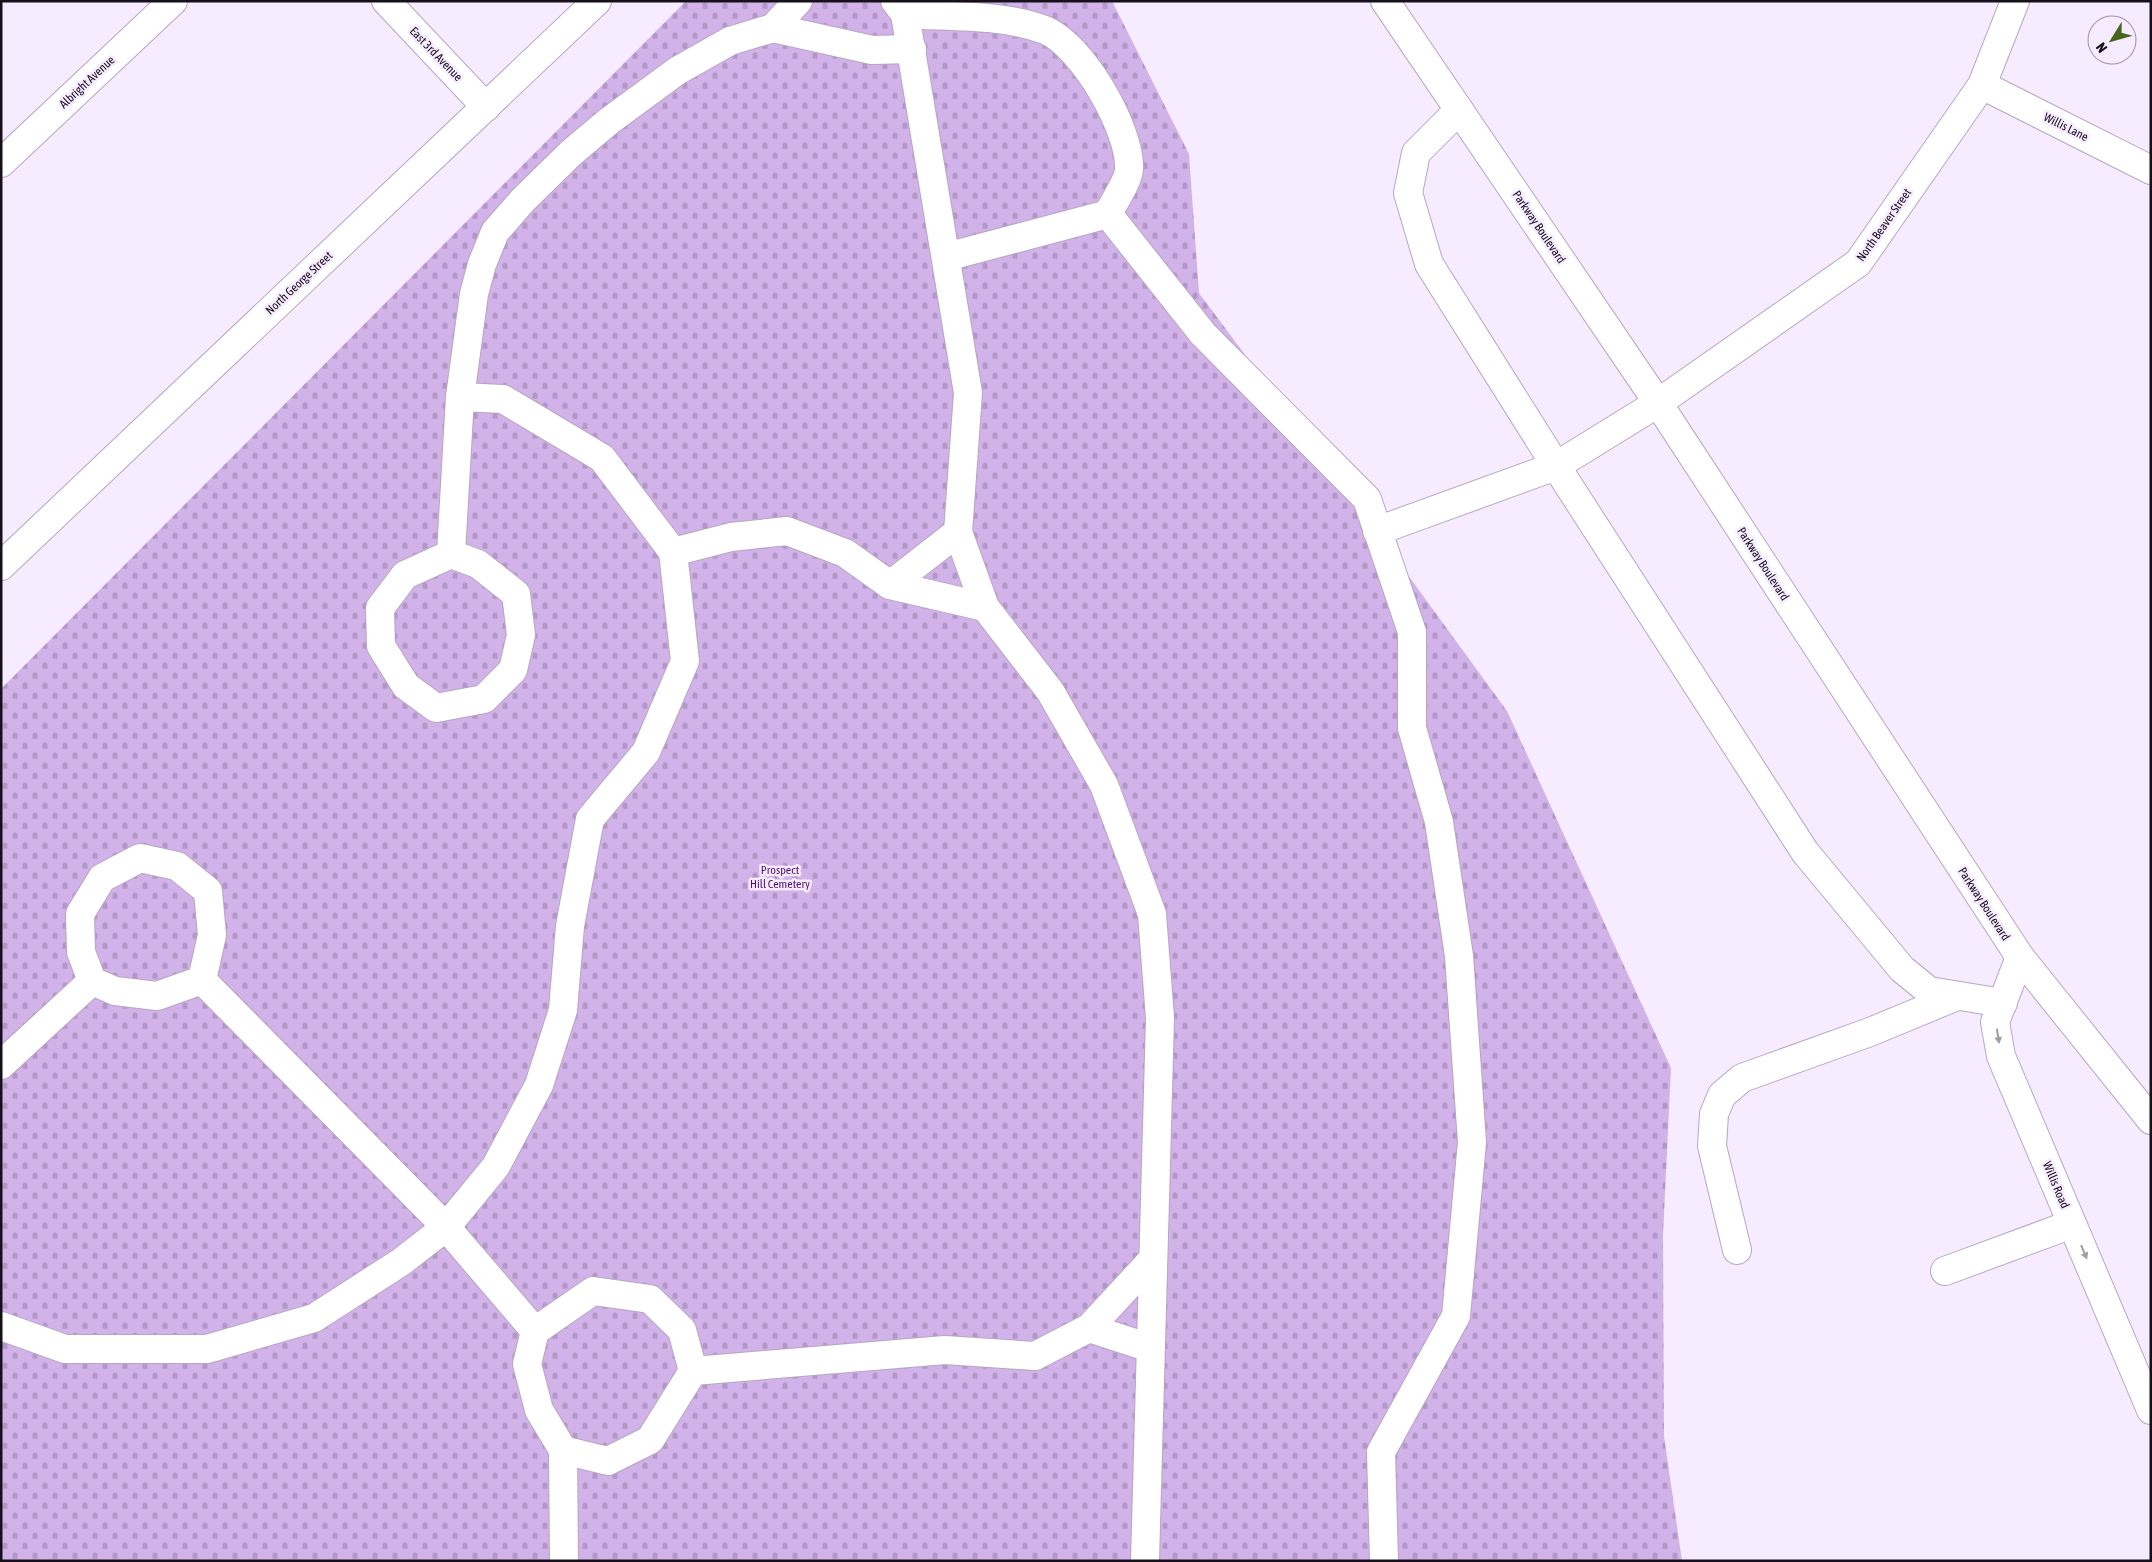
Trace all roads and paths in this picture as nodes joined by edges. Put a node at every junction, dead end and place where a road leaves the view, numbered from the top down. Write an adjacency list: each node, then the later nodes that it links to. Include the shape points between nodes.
1 (173, 1): 13 (street, Albright Avenue)
2 (386, 1): 11 (street, East 3rd Avenue)
3 (597, 1): 11 (street, North George Street)
4 (798, 1): 8 (street)
5 (1385, 1): 12 (street, Parkway Boulevard)
6 (2015, 1): 10 (street, North Beaver Street)
7 (900, 8): 9 (street); 15 (street, via 1018,22 1047,31 1072,49 1098,84 1128,148 1129,171)
8 (773, 28): 9 (street, via 872,50); 17 (street, via 730,41 676,71 571,153 495,232 474,294)
9 (912, 49): 16 (street)
10 (1982, 85): 14 (street, Willis Lane); 18 (street, North Beaver Street, via 1858,263)
11 (486, 107): 24 (street, North George Street)
12 (1459, 110): 18 (street, Parkway Boulevard); 19 (street, via 1416,152 1408,193 1429,264)
13 (1, 163)
14 (2151, 170)
15 (1108, 214): 16 (street); 20 (street, via 1203,334 1367,499)
16 (946, 257): 21 (street, via 968,393)
17 (460, 397): 22 (street, via 503,399 602,458); 23 (street)
18 (1658, 402): 19 (street, North Beaver Street); 27 (street, Parkway Boulevard)
19 (1556, 466): 20 (street, North Beaver Street); 30 (street, via 1805,852 1902,969 1929,990)
20 (1378, 531): 48 (street, via 1412,632 1412,728 1438,822 1459,956 1472,1142 1456,1316 1381,1452)
21 (958, 532): 25 (street); 26 (street)
22 (673, 552): 25 (street, via 731,537 787,531 845,553); 35 (street, via 685,661 646,752 590,819 570,926 563,1010 539,1085 496,1166)
23 (450, 554): 23 (street, via 478,564 516,594 521,635 513,670 484,699 436,708 406,686 381,646 380,608 405,575)
24 (1, 566)
25 (890, 586): 26 (street)
26 (985, 607): 37 (street, via 1050,691 1104,784 1152,914 1160,1018)
27 (2020, 957): 31 (street, Willis Road); 33 (street, Parkway Boulevard)
28 (202, 980): 29 (street, via 157,996 115,991); 29 (street, via 212,935 208,891 177,866 140,858 102,878 80,914 81,952); 35 (street)
29 (92, 981): 32 (street)
30 (1957, 996): 31 (street); 36 (street, via 1870,1032 1742,1078 1722,1095 1714,1114 1712,1146)
31 (2003, 1003): 34 (street, Willis Road, one-way to 34, via 1995,1022 2000,1056)
32 (1, 1065)
33 (2151, 1120)
34 (2072, 1224): 38 (street); 44 (street, Willis Road, one-way to 44)
35 (446, 1227): 39 (street, via 401,1262 314,1318 207,1349 65,1349); 41 (street)
36 (1737, 1250)
37 (1153, 1259): 40 (street); 42 (street)
38 (1945, 1271)
39 (1, 1326)
40 (1089, 1328): 42 (street); 43 (street, via 1035,1356 945,1350)
41 (535, 1331): 43 (street, via 594,1291 650,1299 682,1330); 45 (street, via 527,1364 539,1410)
42 (1150, 1348): 47 (street)
43 (693, 1371): 45 (street, via 650,1440 608,1460)
44 (2151, 1410)
45 (563, 1450): 46 (street)
46 (564, 1561)
47 (1145, 1561)
48 (1384, 1561)

